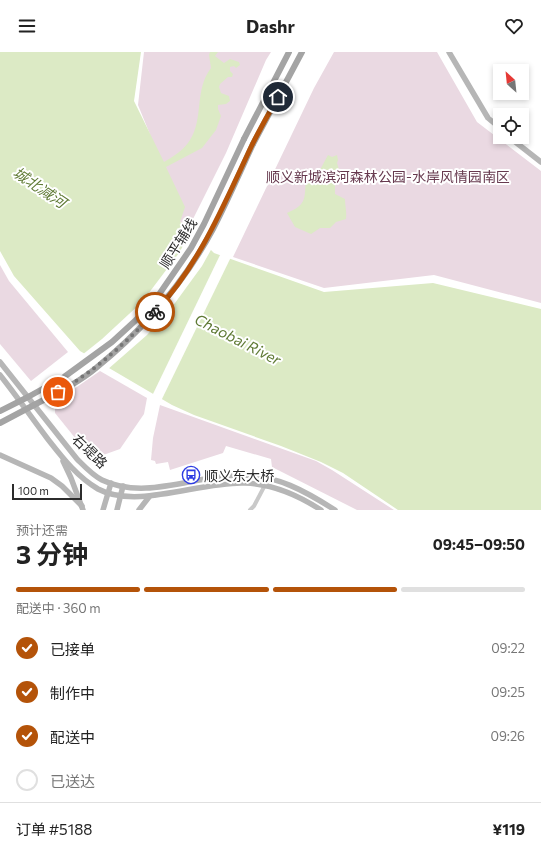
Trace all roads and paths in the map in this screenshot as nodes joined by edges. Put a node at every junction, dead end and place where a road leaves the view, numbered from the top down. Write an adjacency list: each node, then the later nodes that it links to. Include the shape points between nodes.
1 (289, 52): 9 (main road, 顺平辅线, bridge, via 204,224 160,293 112,342 64,377)
2 (302, 52): 11 (main road, 顺平辅线, bridge, via 253,144 213,229 180,282 137,331 96,368 70,386)
3 (448, 52): 4 (main road)
4 (493, 122)
5 (519, 144): 6 (main road)
6 (541, 162)
7 (0, 362): 9 (main road, 右堤路)
8 (0, 375): 10 (main road, 右堤路)
9 (28, 397): 10 (main road, 顺平辅线); 11 (main road, 右堤路)
10 (20, 402): 12 (main road, 右堤路); 13 (main road, 顺平辅线)
11 (34, 405): 12 (main road, 顺平辅线); 17 (main road, 右堤路, via 77,459 102,480)
12 (26, 410): 14 (main road, 顺平辅线); 15 (main road, 右堤路)
13 (0, 411)
14 (0, 423)
15 (59, 454): 20 (main road, 右堤路, via 85,480); 23 (main road)
16 (0, 455): 23 (main road, via 51,478)
17 (111, 483): 18 (main road, 右堤路); 20 (main road)
18 (122, 486): 21 (main road); 29 (main road, 右堤路, via 135,489 215,477 260,476 294,486)
19 (265, 486): 22 (main road, 右堤路, via 245,483 220,484); 27 (street); 28 (main road, 右堤路, via 280,489)
20 (108, 494): 21 (main road, 右堤路); 24 (main road)
21 (121, 496): 22 (main road, 右堤路); 25 (main road)
22 (149, 497): 26 (main road)
23 (83, 508)
24 (103, 510)
25 (117, 510)
26 (139, 510)
27 (250, 510)
28 (321, 510)
29 (335, 510)

